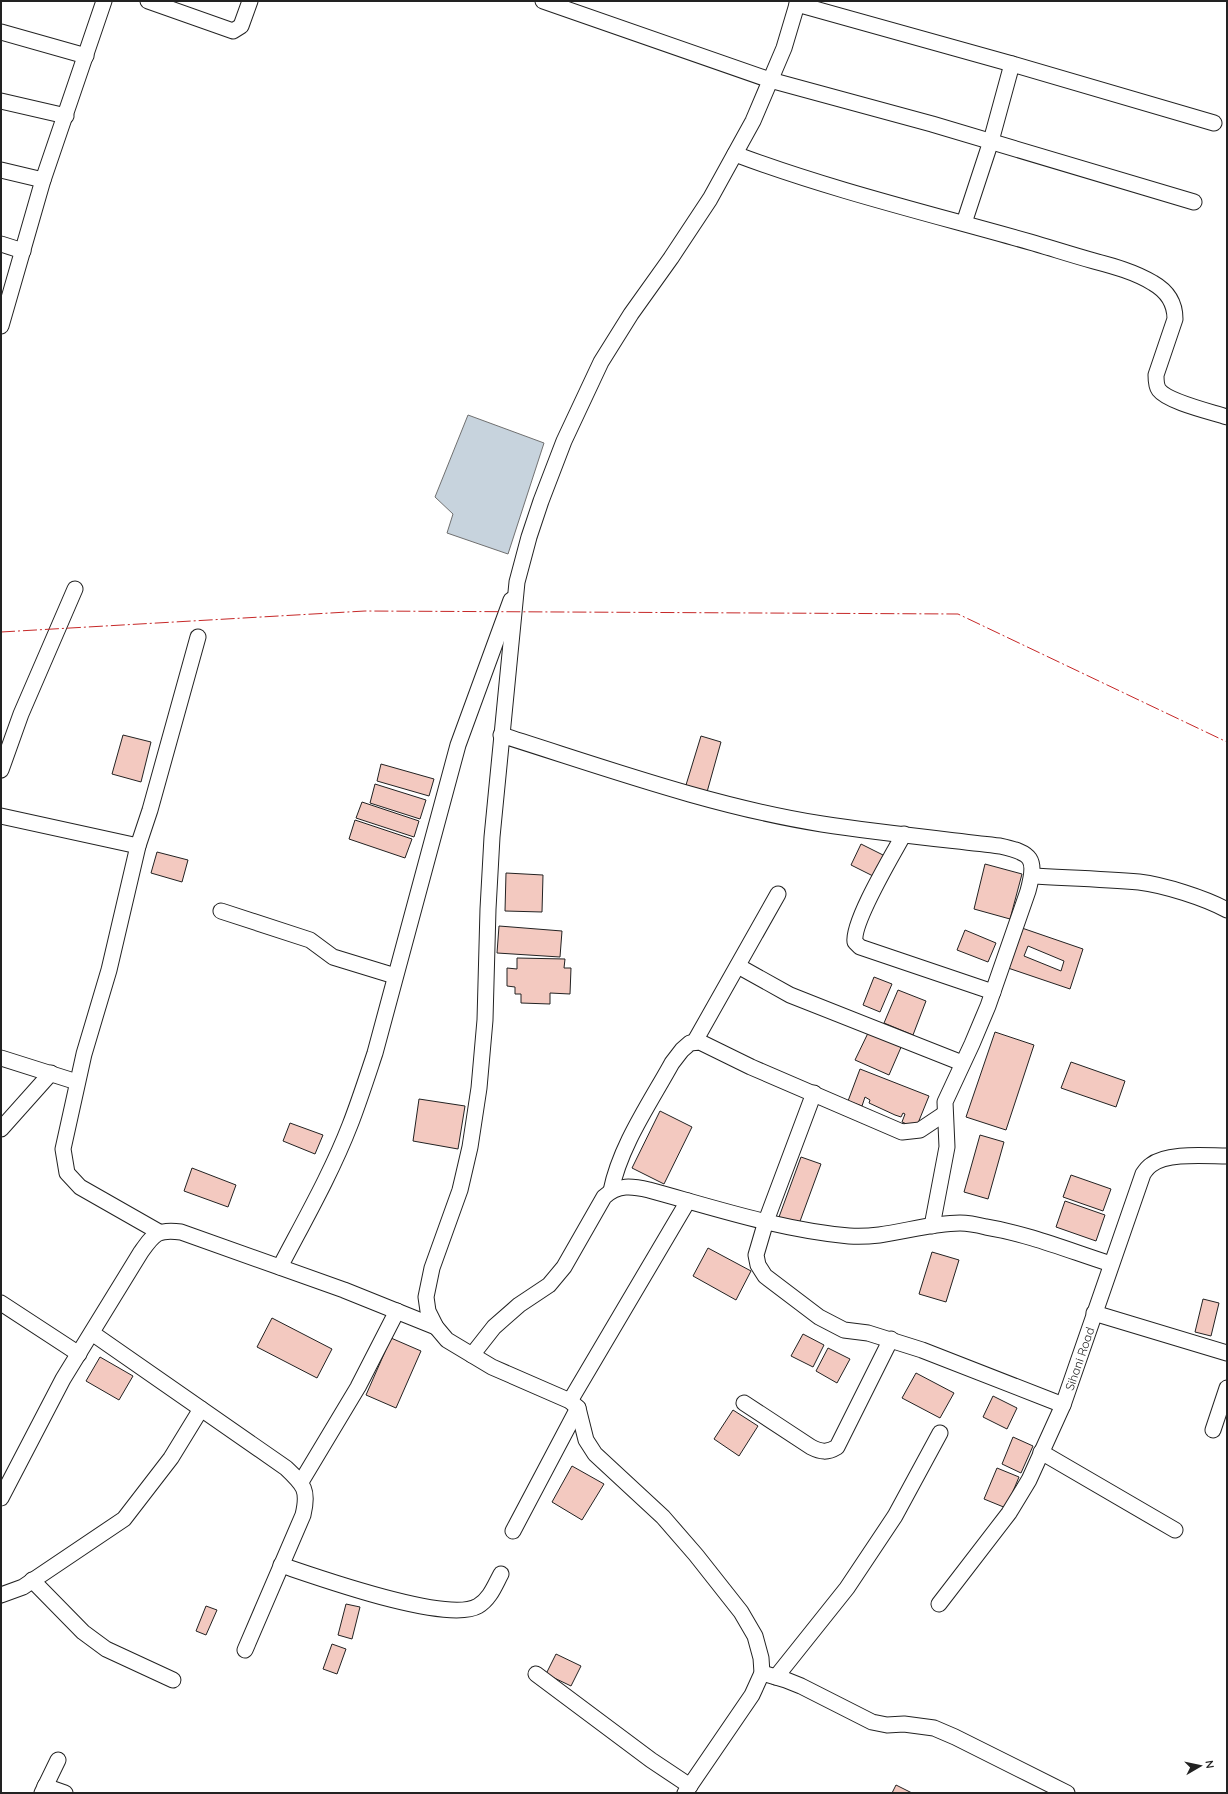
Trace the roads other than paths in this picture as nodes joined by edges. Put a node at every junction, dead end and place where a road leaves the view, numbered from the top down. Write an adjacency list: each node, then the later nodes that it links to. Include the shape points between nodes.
1 (104, 1): 7 (street)
2 (148, 1): 3 (street, via 233,31 241,26)
3 (250, 1)
4 (543, 1): 9 (street)
5 (797, 3): 8 (street); 9 (street, via 784,48)
6 (1, 32): 7 (street)
7 (86, 56): 11 (street)
8 (1012, 64): 12 (street); 13 (street)
9 (770, 80): 13 (street); 14 (street, via 753,121)
10 (1, 101): 11 (street)
11 (66, 116): 16 (street)
12 (1214, 123)
13 (991, 141): 17 (street); 18 (street)
14 (735, 154): 18 (street, via 853,194); 23 (street, via 710,199 601,362 564,441 541,501)
15 (1, 170): 16 (street)
16 (44, 180): 20 (street)
17 (1194, 202)
18 (964, 223): 22 (street, via 1121,269 1152,282 1165,291 1171,300 1175,320 1156,375 1156,384 1159,390 1175,400)
19 (1, 244): 20 (street)
20 (23, 251): 21 (street)
21 (1, 324)
22 (1227, 417)
23 (517, 582): 26 (street); 36 (street, via 458,745)
24 (76, 589): 27 (street, via 21,714)
25 (198, 637): 30 (street)
26 (501, 736): 29 (street, via 652,783 742,807 822,824); 57 (street, via 492,837 480,1088 460,1190 432,1268 426,1296 428,1311)
27 (1, 770)
28 (1, 816): 30 (street)
29 (904, 834): 31 (street, via 1017,850 1027,855 1032,864); 37 (street, via 859,919 854,935 855,942 860,947)
30 (138, 846): 42 (street, via 109,970)
31 (1032, 876): 33 (street, via 1141,882 1217,904); 37 (street)
32 (778, 894): 35 (street)
33 (1227, 910)
34 (221, 911): 36 (street, via 310,940 333,957)
35 (738, 966): 38 (street); 40 (street, via 790,995)
36 (395, 976): 53 (street, via 375,1053 350,1126)
37 (993, 992): 40 (street)
38 (695, 1041): 43 (street); 47 (street, via 682,1050 672,1063 624,1150 615,1171)
39 (1, 1058): 41 (street)
40 (962, 1063): 44 (street, via 944,1102)
41 (51, 1073): 42 (street); 45 (street)
42 (77, 1082): 51 (street, via 63,1149 67,1173 80,1187)
43 (814, 1093): 44 (street, via 902,1132 920,1130); 49 (street)
44 (944, 1114): 50 (street, via 947,1146)
45 (1, 1130)
46 (1227, 1156): 52 (street, Sihani Road, via 1176,1156 1151,1164 1143,1174)
47 (611, 1191): 48 (street, via 634,1187); 62 (street, via 604,1197 564,1267 549,1285 519,1305 494,1327)
48 (688, 1201): 49 (street); 65 (street)
49 (766, 1221): 50 (street, via 805,1230 850,1236 876,1236); 59 (street, via 756,1255 758,1265 765,1276 819,1317 844,1330 868,1333)
50 (932, 1226): 52 (street, via 962,1223 1006,1230)
51 (160, 1232): 53 (street, via 181,1232); 58 (street, via 152,1237 141,1252)
52 (1111, 1264): 56 (street, Sihani Road)
53 (280, 1267): 55 (street)
54 (1, 1303): 61 (street)
55 (397, 1311): 57 (street); 71 (street, via 358,1387)
56 (1094, 1313): 60 (street); 66 (street, Sihani Road)
57 (436, 1327): 62 (street, via 446,1340)
58 (92, 1333): 61 (street); 67 (street)
59 (891, 1340): 64 (street, via 837,1447 829,1452 820,1452 811,1447); 66 (street)
60 (1227, 1353)
61 (79, 1354): 72 (street, via 30,1439)
62 (472, 1355): 65 (street)
63 (1227, 1388): 68 (street)
64 (744, 1403)
65 (574, 1405): 74 (street); 82 (street, via 586,1440 595,1454 664,1517 741,1612 755,1636)
66 (1063, 1405): 70 (street, Sihani Road)
67 (201, 1408): 71 (street, via 286,1468); 77 (street, via 171,1458 124,1519)
68 (1213, 1430)
69 (940, 1434): 82 (street, via 895,1516 847,1588)
70 (1041, 1452): 73 (street); 79 (street, Sihani Road, via 1029,1480 1009,1513)
71 (301, 1482): 75 (street, via 306,1503)
72 (1, 1498)
73 (1175, 1530)
74 (513, 1531)
75 (281, 1565): 76 (street, via 333,1583 433,1609 454,1611 478,1606 487,1598); 80 (street)
76 (501, 1574)
77 (32, 1580): 78 (street); 83 (street, via 83,1632 106,1649)
78 (1, 1595)
79 (939, 1604)
80 (245, 1650)
81 (536, 1674): 86 (street)
82 (769, 1675): 86 (street, via 752,1695); 88 (street, via 800,1686 872,1722 934,1728)
83 (173, 1680)
84 (58, 1760): 85 (street)
85 (44, 1789): 87 (street)
86 (688, 1789)
87 (65, 1793)
88 (1067, 1793)

